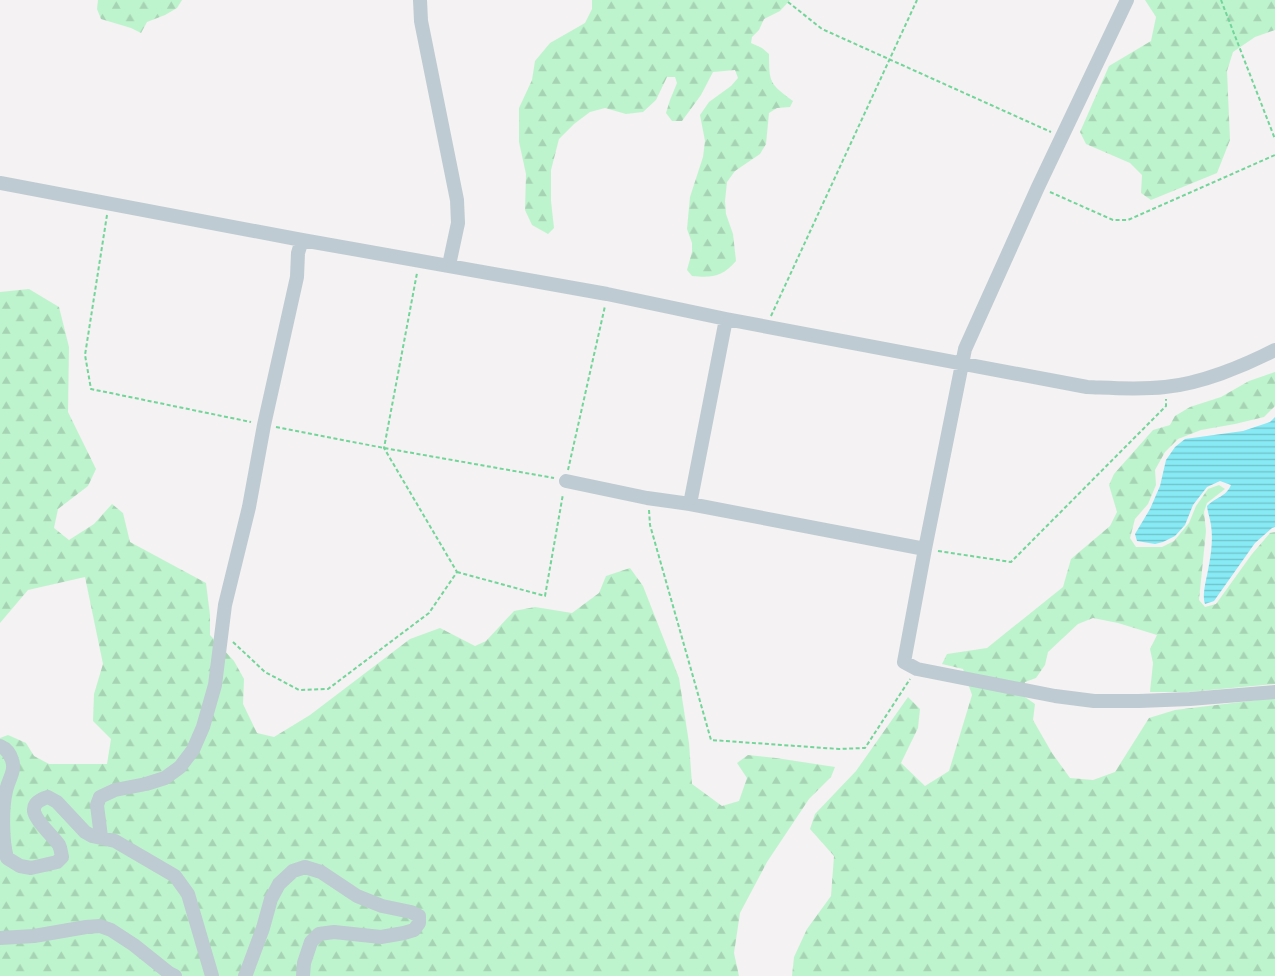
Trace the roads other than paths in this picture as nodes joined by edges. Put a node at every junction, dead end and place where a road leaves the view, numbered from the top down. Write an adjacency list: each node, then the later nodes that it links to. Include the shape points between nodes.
1 (420, 0): 5 (street, via 421,22 457,200 458,223)
2 (1126, 0): 8 (street, via 1038,187 965,349)
3 (0, 183): 4 (street)
4 (302, 240): 5 (street); 14 (street, via 249,507 225,605 214,685 202,727 193,750 180,767 165,778 115,790 100,797 97,805)
5 (449, 265): 6 (street)
6 (726, 319): 8 (street); 10 (street)
7 (1275, 350): 8 (street, via 1195,381 1167,387 1128,389 1087,387)
8 (962, 363): 11 (street)
9 (566, 480): 10 (street)
10 (690, 504): 11 (street)
11 (925, 549): 12 (street, via 904,662 917,669 1094,701)
12 (1275, 692)
13 (0, 746): 14 (street, via 7,749 13,761 4,804 7,858 31,868 58,862 62,857 60,847 34,814 38,800 48,797 57,802 85,832)
14 (101, 837): 17 (street, via 115,841 175,876 188,894)
15 (0, 938): 16 (street, via 100,926 134,945)
16 (175, 976)
17 (212, 976)
18 (245, 976): 19 (street, via 271,899 279,884 293,871 305,867 321,872 357,896 419,916 414,930 404,933 381,937 334,932 319,934 311,942)
19 (303, 976)

